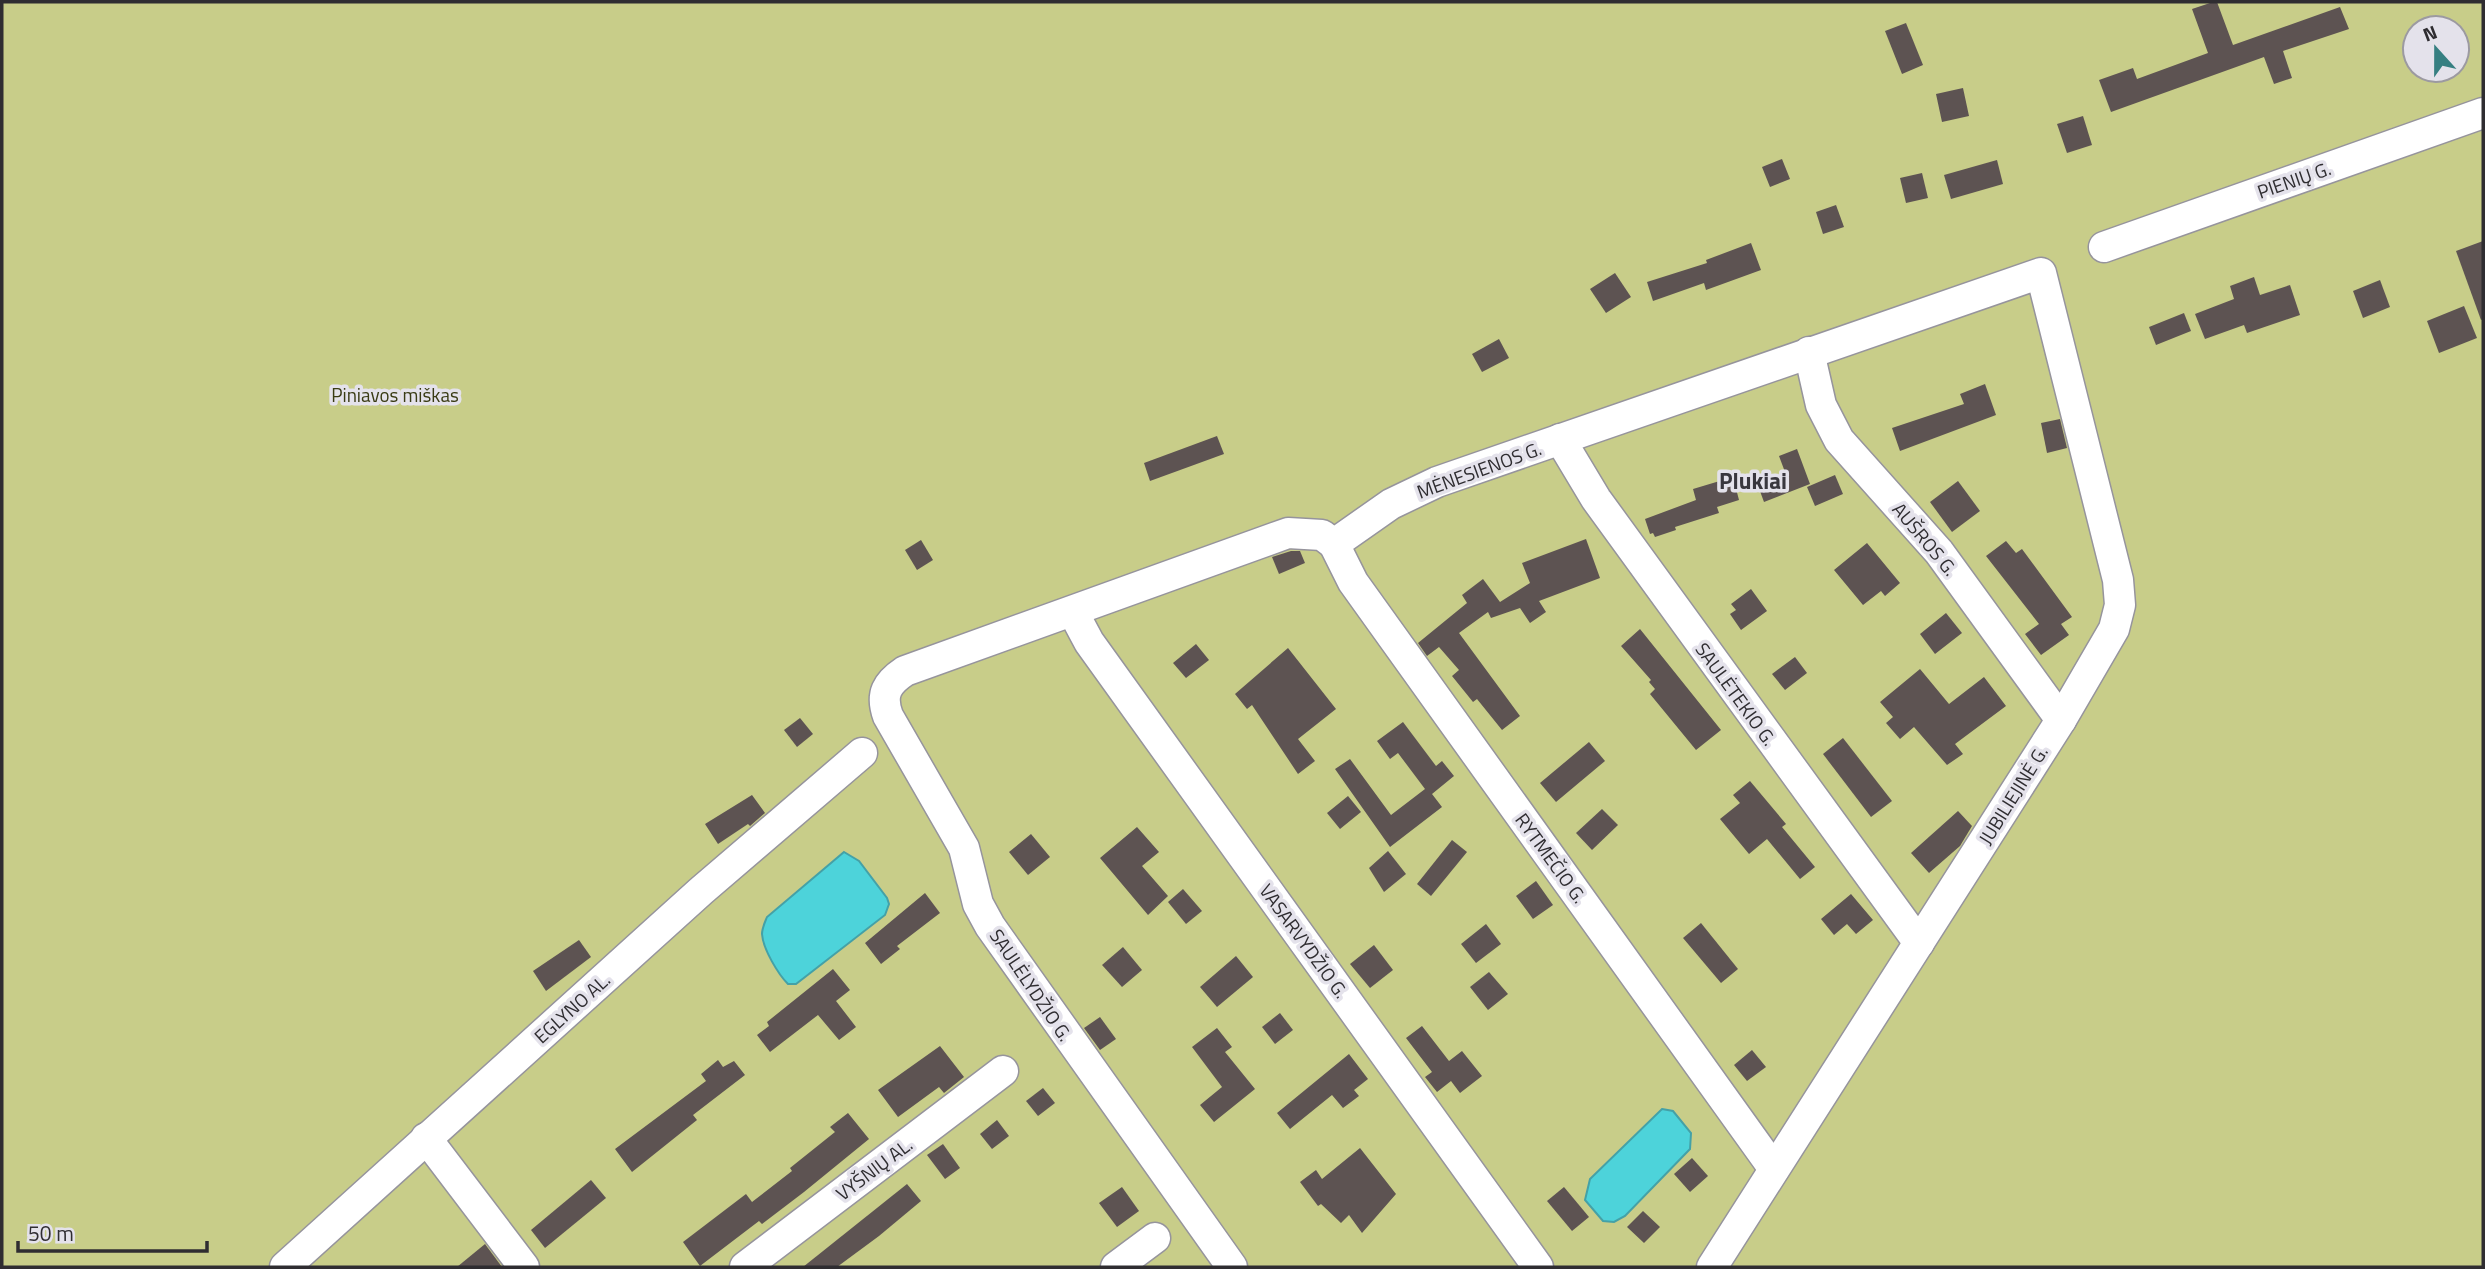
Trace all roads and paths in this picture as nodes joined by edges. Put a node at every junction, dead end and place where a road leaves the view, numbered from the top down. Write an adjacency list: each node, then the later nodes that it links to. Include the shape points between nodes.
1 (2483, 113): 2 (street, PIENIŲ G.)
2 (2104, 247)
3 (2041, 273): 4 (street, MĖNESIENOS G.); 8 (street, JUBILIEJINĖ G., via 2118,580 2120,605 2114,629)
4 (1809, 352): 5 (street, MĖNESIENOS G.); 8 (street, AUŠROS G., via 1821,405 1839,440 1939,552)
5 (1560, 439): 6 (street, MĖNESIENOS G., via 1437,482 1391,505); 10 (street, SAULĖTEKIO G., via 1611,520)
6 (1334, 544): 7 (street, via 1322,535 1288,533); 13 (street, RYTMEČIO G., via 1353,582)
7 (1073, 612): 19 (street, SAULĖLYDŽIO G., via 905,671 891,680 883,702 964,848 978,904 990,926); 20 (street, VASARVYDŽIO G., via 1089,642)
8 (2061, 720): 10 (street, JUBILIEJINĖ G.)
9 (862, 753): 12 (street, EGLYNO AL.)
10 (1919, 943): 13 (street, JUBILIEJINĖ G.)
11 (1003, 1071): 17 (street, VYŠNIŲ AL.)
12 (426, 1138): 15 (street, EGLYNO AL.); 16 (street)
13 (1773, 1170): 21 (street, JUBILIEJINĖ G.)
14 (1155, 1238): 18 (street)
15 (285, 1267)
16 (524, 1267)
17 (745, 1267)
18 (1116, 1267)
19 (1232, 1267)
20 (1538, 1267)
21 (1712, 1267)

